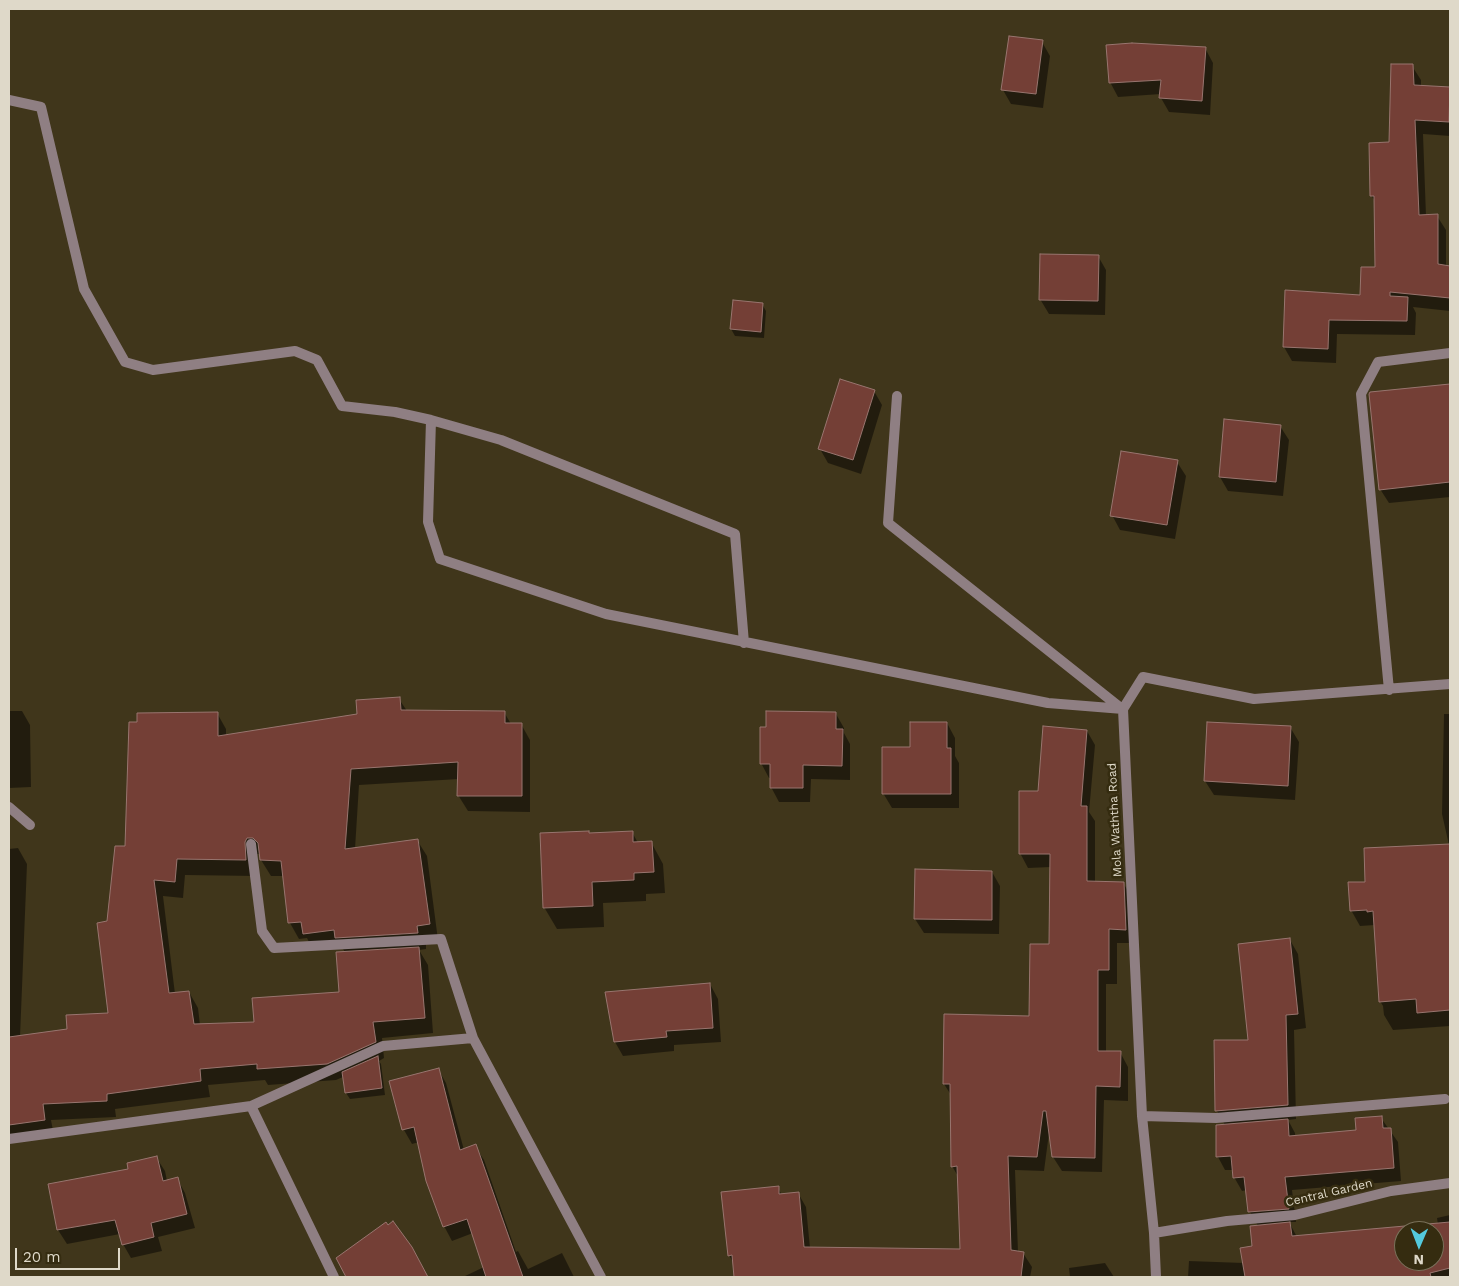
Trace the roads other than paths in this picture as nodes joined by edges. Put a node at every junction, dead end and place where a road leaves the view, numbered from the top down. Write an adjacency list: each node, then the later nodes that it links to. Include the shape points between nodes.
1 (9, 100): 4 (street, via 41,107 84,289 125,362 153,370 295,351 317,360 342,406)
2 (1450, 353): 7 (street, via 1378,362 1361,394)
3 (897, 396): 8 (street, via 888,523)
4 (431, 420): 5 (street, via 501,440 735,534); 5 (street, via 428,522 440,559 606,614)
5 (744, 643): 8 (street, via 1048,703)
6 (1450, 684): 7 (street)
7 (1389, 690): 8 (street, via 1254,699 1143,677)
8 (1123, 709): 15 (street, Mola Waththa Road)
9 (9, 807): 10 (street)
10 (30, 825)
11 (251, 844): 12 (street, via 262,931 274,948 441,939)
12 (473, 1038): 14 (street, via 384,1046); 20 (street)
13 (1445, 1099): 15 (street, via 1216,1118)
14 (252, 1106): 16 (street); 19 (street)
15 (1142, 1116): 18 (street, Mola Waththa Road)
16 (9, 1139)
17 (1450, 1183): 18 (street, Central Garden, via 1391,1191 1295,1215 1227,1221)
18 (1154, 1233): 21 (street, Mola Waththa Road)
19 (334, 1277)
20 (601, 1277)
21 (1156, 1277)

